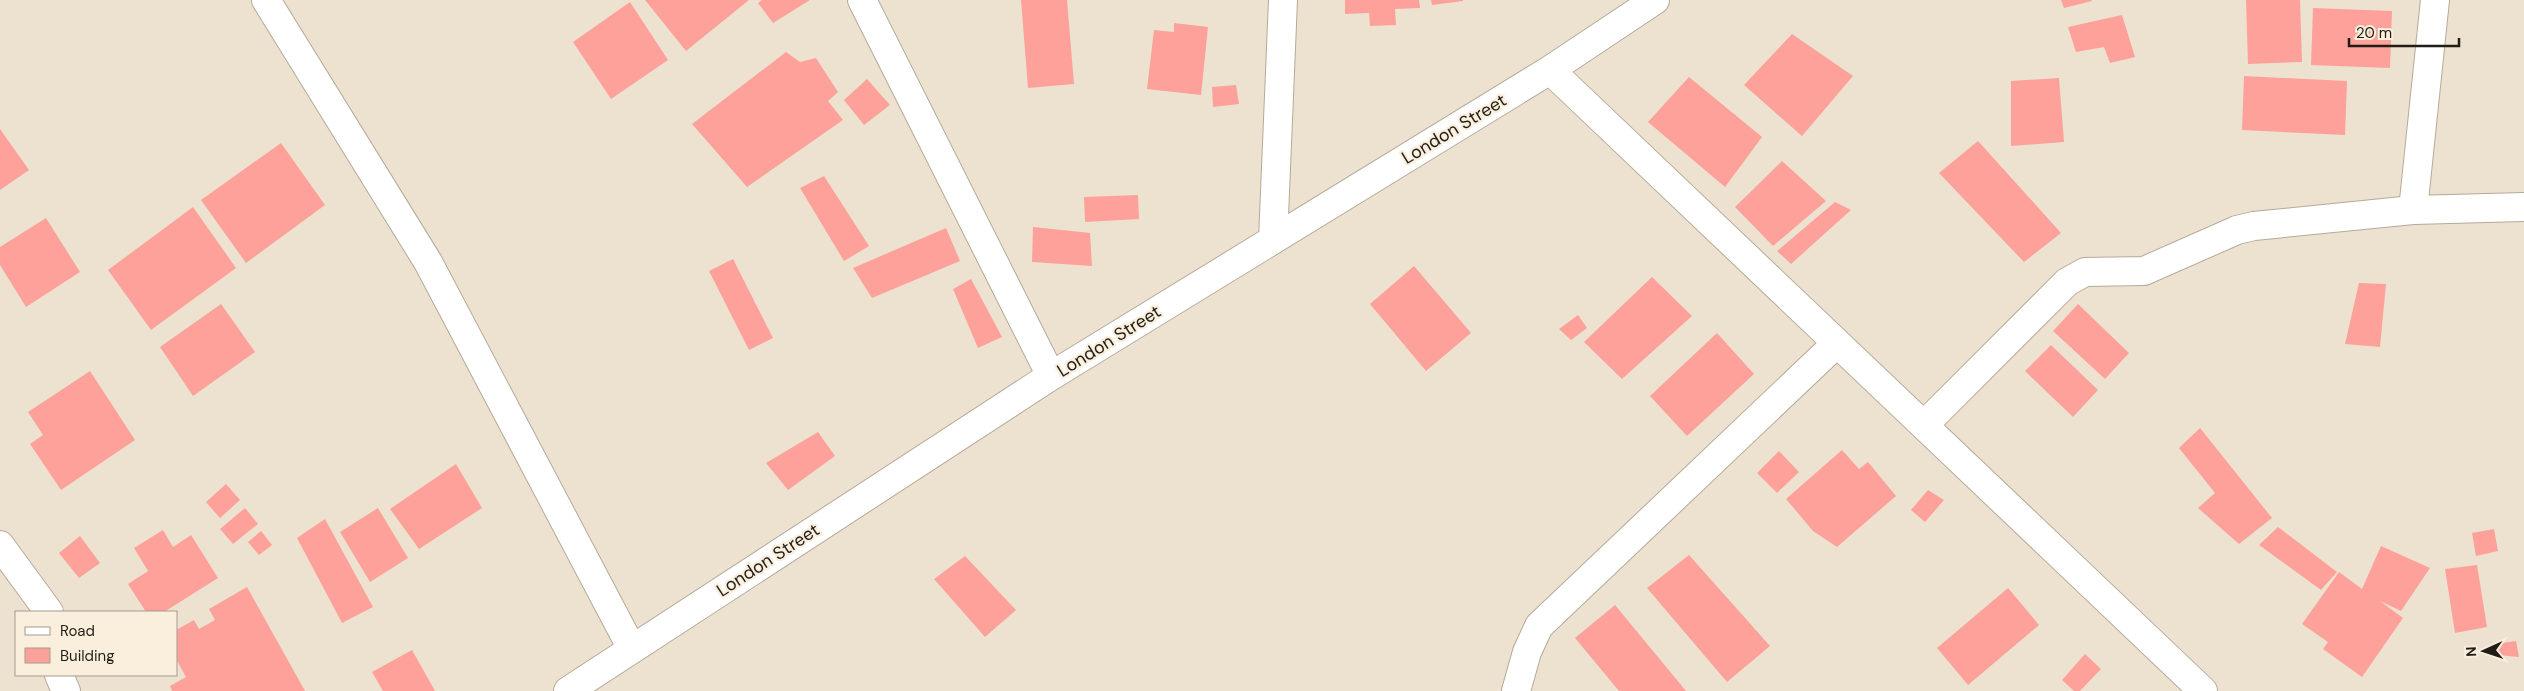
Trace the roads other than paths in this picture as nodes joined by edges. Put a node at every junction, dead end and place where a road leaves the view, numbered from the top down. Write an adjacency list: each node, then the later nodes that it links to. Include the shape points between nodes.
1 (266, 0): 15 (street, via 428,262)
2 (862, 0): 11 (street)
3 (1283, 0): 9 (street)
4 (1655, 0): 6 (street, London Street)
5 (2435, 0): 8 (street)
6 (1550, 70): 9 (street, London Street); 10 (street)
7 (2524, 207): 8 (street)
8 (2413, 210): 12 (street, via 2254,226 2237,230 2144,271 2085,272 2067,282)
9 (1272, 240): 11 (street, London Street)
10 (1837, 343): 12 (street); 19 (street, via 1539,626 1527,652)
11 (1051, 376): 15 (street, London Street)
12 (1924, 425): 20 (street)
13 (0, 545): 14 (street)
14 (48, 611)
15 (632, 649): 18 (street, London Street)
16 (59, 676): 17 (street)
17 (66, 691)
18 (568, 691)
19 (1516, 691)
20 (2203, 691)

